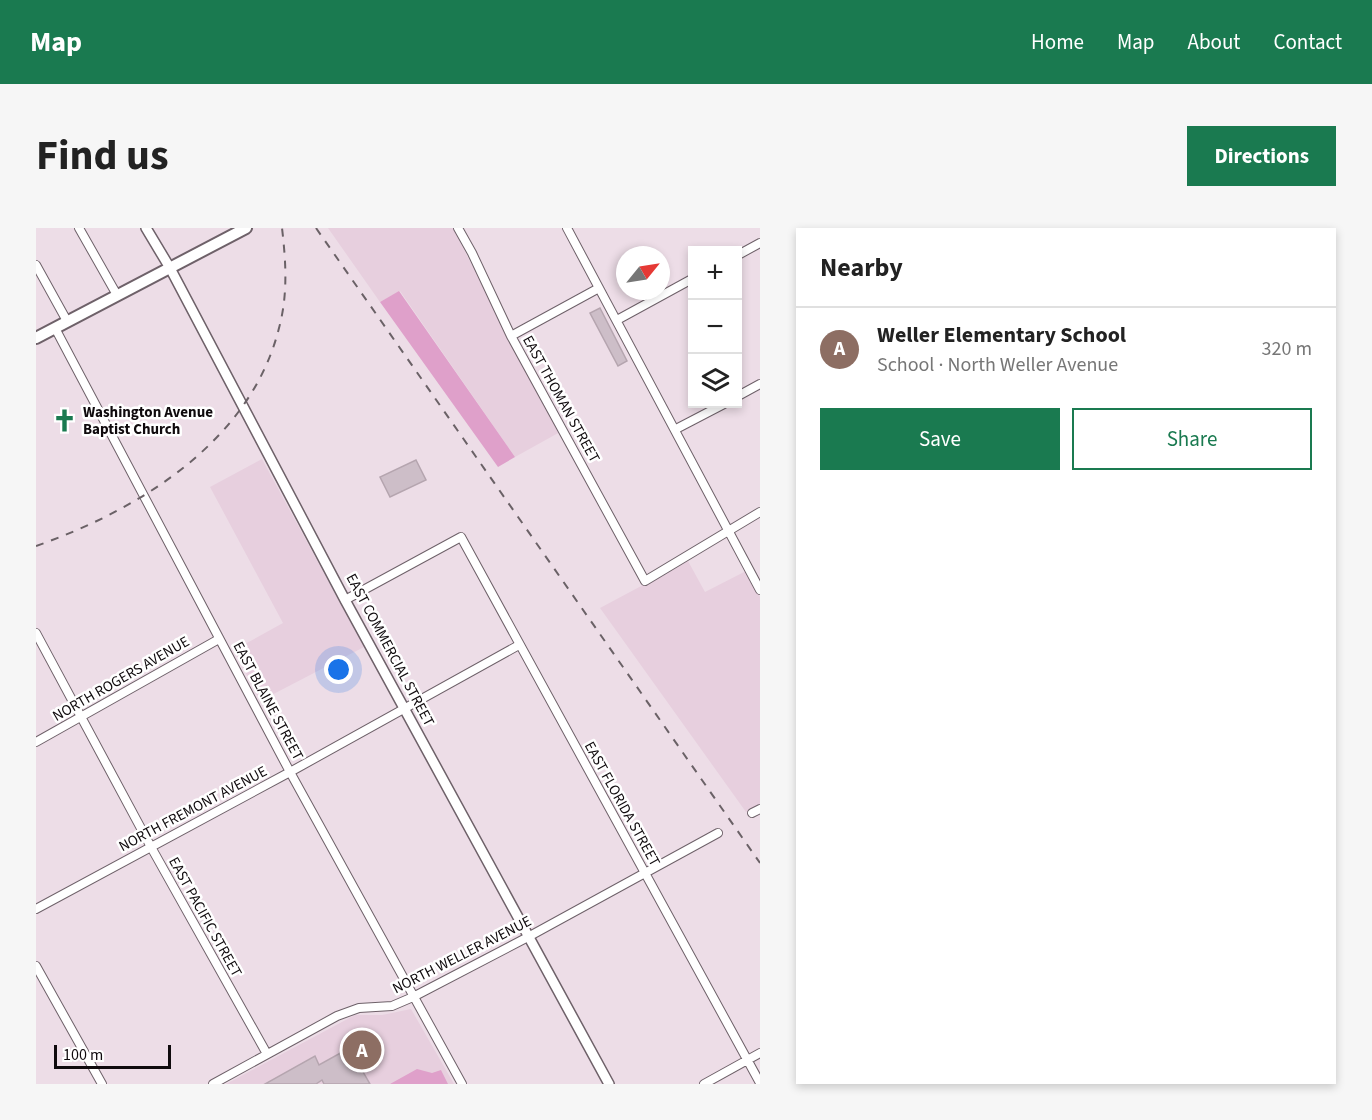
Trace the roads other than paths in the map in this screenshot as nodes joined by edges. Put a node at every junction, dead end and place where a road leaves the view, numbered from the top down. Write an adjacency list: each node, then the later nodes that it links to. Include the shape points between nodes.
1 (79, 228): 12 (street)
2 (146, 228): 9 (street, EAST COMMERCIAL STREET)
3 (246, 228): 9 (main road)
4 (458, 228): 16 (street, EAST THOMAN STREET)
5 (567, 228): 11 (street)
6 (760, 243): 7 (street)
7 (742, 253)
8 (36, 265): 14 (street)
9 (170, 268): 12 (main road); 25 (street, EAST COMMERCIAL STREET)
10 (688, 282): 13 (street)
11 (598, 288): 13 (street); 16 (street)
12 (117, 295): 14 (main road)
13 (617, 320): 21 (street)
14 (67, 321): 15 (main road)
15 (54, 328): 17 (main road); 27 (street, EAST BLAINE STREET)
16 (511, 336): 23 (street, EAST THOMAN STREET, via 645,580)
17 (36, 338)
18 (760, 384): 19 (street)
19 (742, 394)
20 (716, 408): 21 (street)
21 (676, 429): 23 (street)
22 (760, 512): 23 (street)
23 (728, 530): 24 (street)
24 (760, 590)
25 (345, 600): 28 (street, EAST FLORIDA STREET, via 461,537); 29 (street, EAST COMMERCIAL STREET)
26 (36, 633): 30 (street, EAST PACIFIC STREET)
27 (219, 639): 30 (street, NORTH ROGERS AVENUE); 32 (street, EAST BLAINE STREET)
28 (519, 645): 29 (street, NORTH FREMONT AVENUE); 37 (street, EAST FLORIDA STREET)
29 (405, 709): 32 (street, NORTH FREMONT AVENUE); 39 (street, EAST COMMERCIAL STREET)
30 (83, 717): 31 (street, NORTH ROGERS AVENUE); 36 (street, EAST PACIFIC STREET)
31 (36, 742)
32 (290, 772): 36 (street, NORTH FREMONT AVENUE); 41 (street, EAST BLAINE STREET)
33 (760, 809): 34 (street)
34 (752, 813)
35 (718, 833): 37 (street, NORTH WELLER AVENUE)
36 (151, 848): 38 (street, NORTH FREMONT AVENUE); 43 (street, EAST PACIFIC STREET)
37 (644, 873): 39 (street, NORTH WELLER AVENUE); 44 (street, EAST FLORIDA STREET)
38 (36, 909)
39 (528, 937): 41 (street, NORTH WELLER AVENUE); 49 (street, EAST COMMERCIAL STREET)
40 (36, 966): 46 (street)
41 (413, 997): 43 (street, NORTH WELLER AVENUE, via 392,1005 358,1008); 48 (street, EAST BLAINE STREET)
42 (760, 1053): 44 (street)
43 (267, 1054): 47 (street, NORTH WELLER AVENUE)
44 (747, 1060): 45 (street, EAST FLORIDA STREET); 50 (street)
45 (760, 1083)
46 (102, 1084)
47 (213, 1084)
48 (462, 1084)
49 (609, 1084)
50 (704, 1084)

